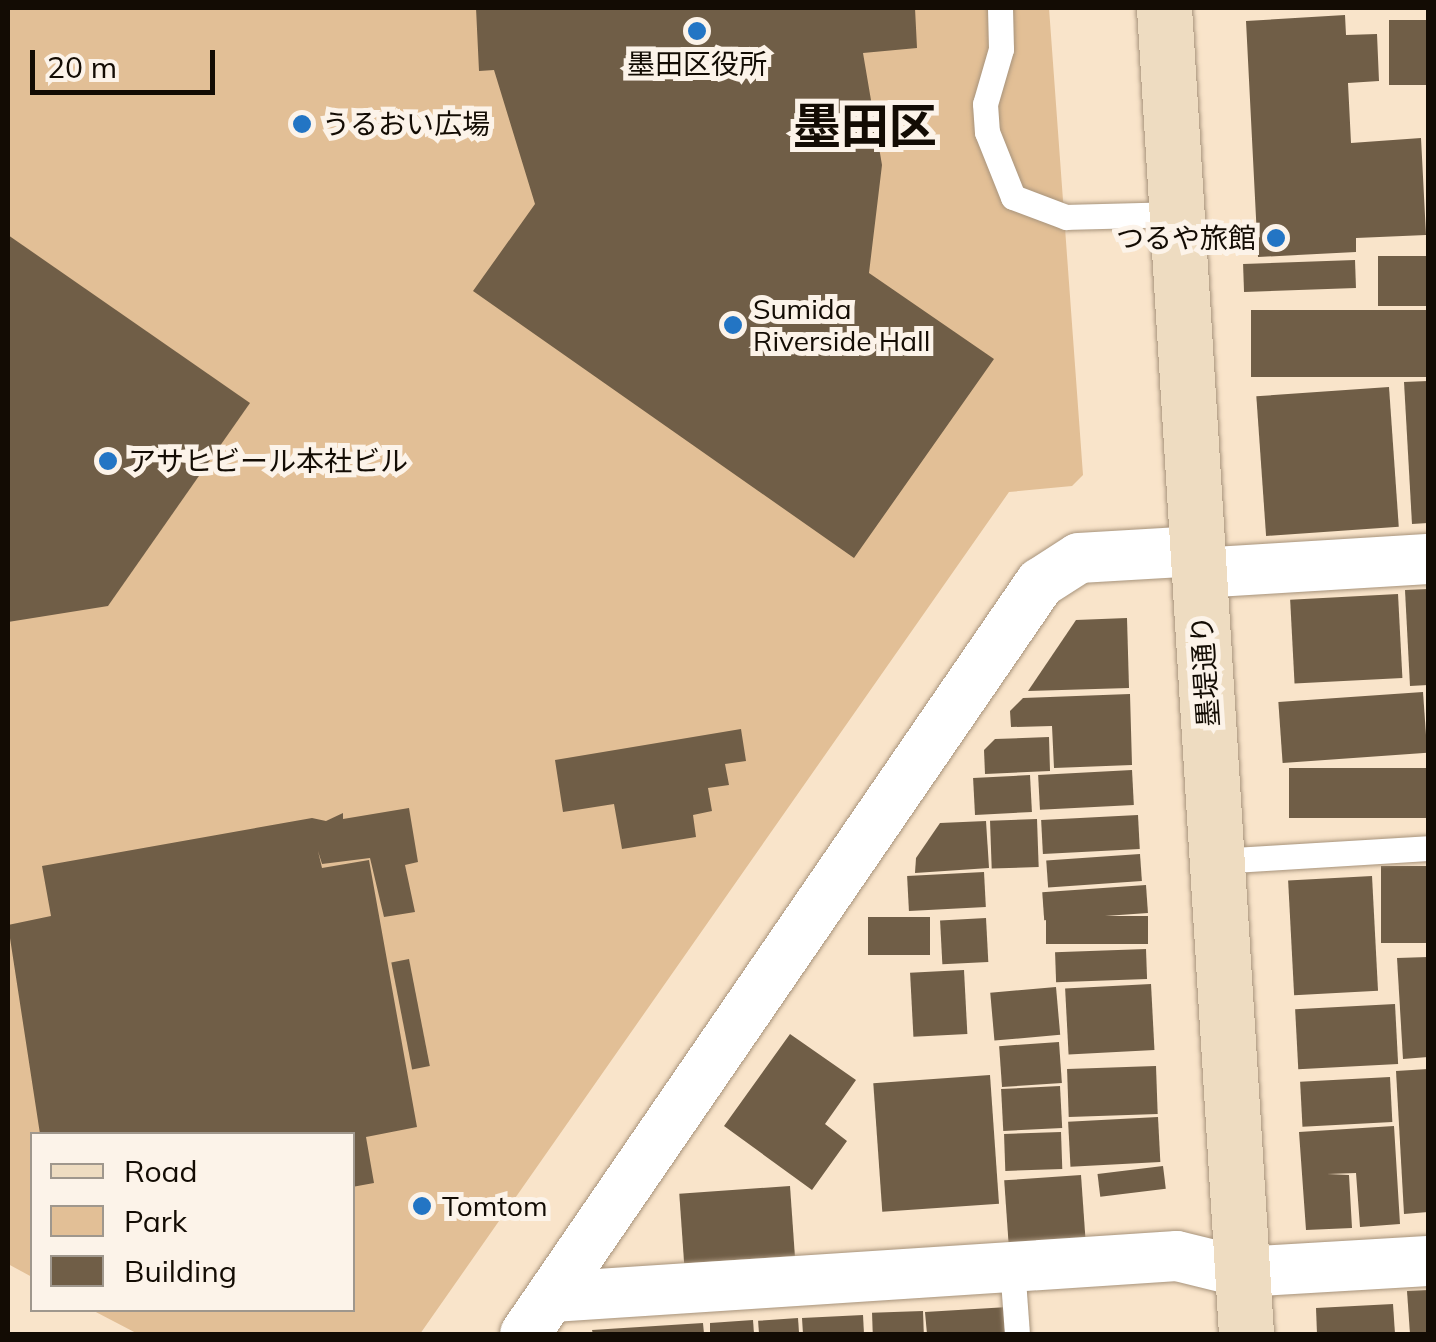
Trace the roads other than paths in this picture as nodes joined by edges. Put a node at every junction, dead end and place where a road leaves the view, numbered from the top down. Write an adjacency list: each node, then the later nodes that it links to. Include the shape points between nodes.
1 (1000, 8): 3 (lane, via 1001,49 985,104 987,132 1013,197 1066,217)
2 (1164, 8): 3 (main road, 墨堤通り)
3 (1177, 214): 5 (main road, 墨堤通り)
4 (1428, 559): 5 (street)
5 (1198, 562): 7 (main road, 墨堤通り); 11 (street, via 1079,558 1040,583)
6 (1428, 848): 7 (lane)
7 (1217, 861): 10 (main road, 墨堤通り)
8 (1428, 1261): 10 (street)
9 (1012, 1266): 10 (street, via 1177,1256); 11 (street); 12 (lane)
10 (1242, 1272): 13 (main road, 墨堤通り)
11 (539, 1316)
12 (1017, 1334)
13 (1246, 1334)

